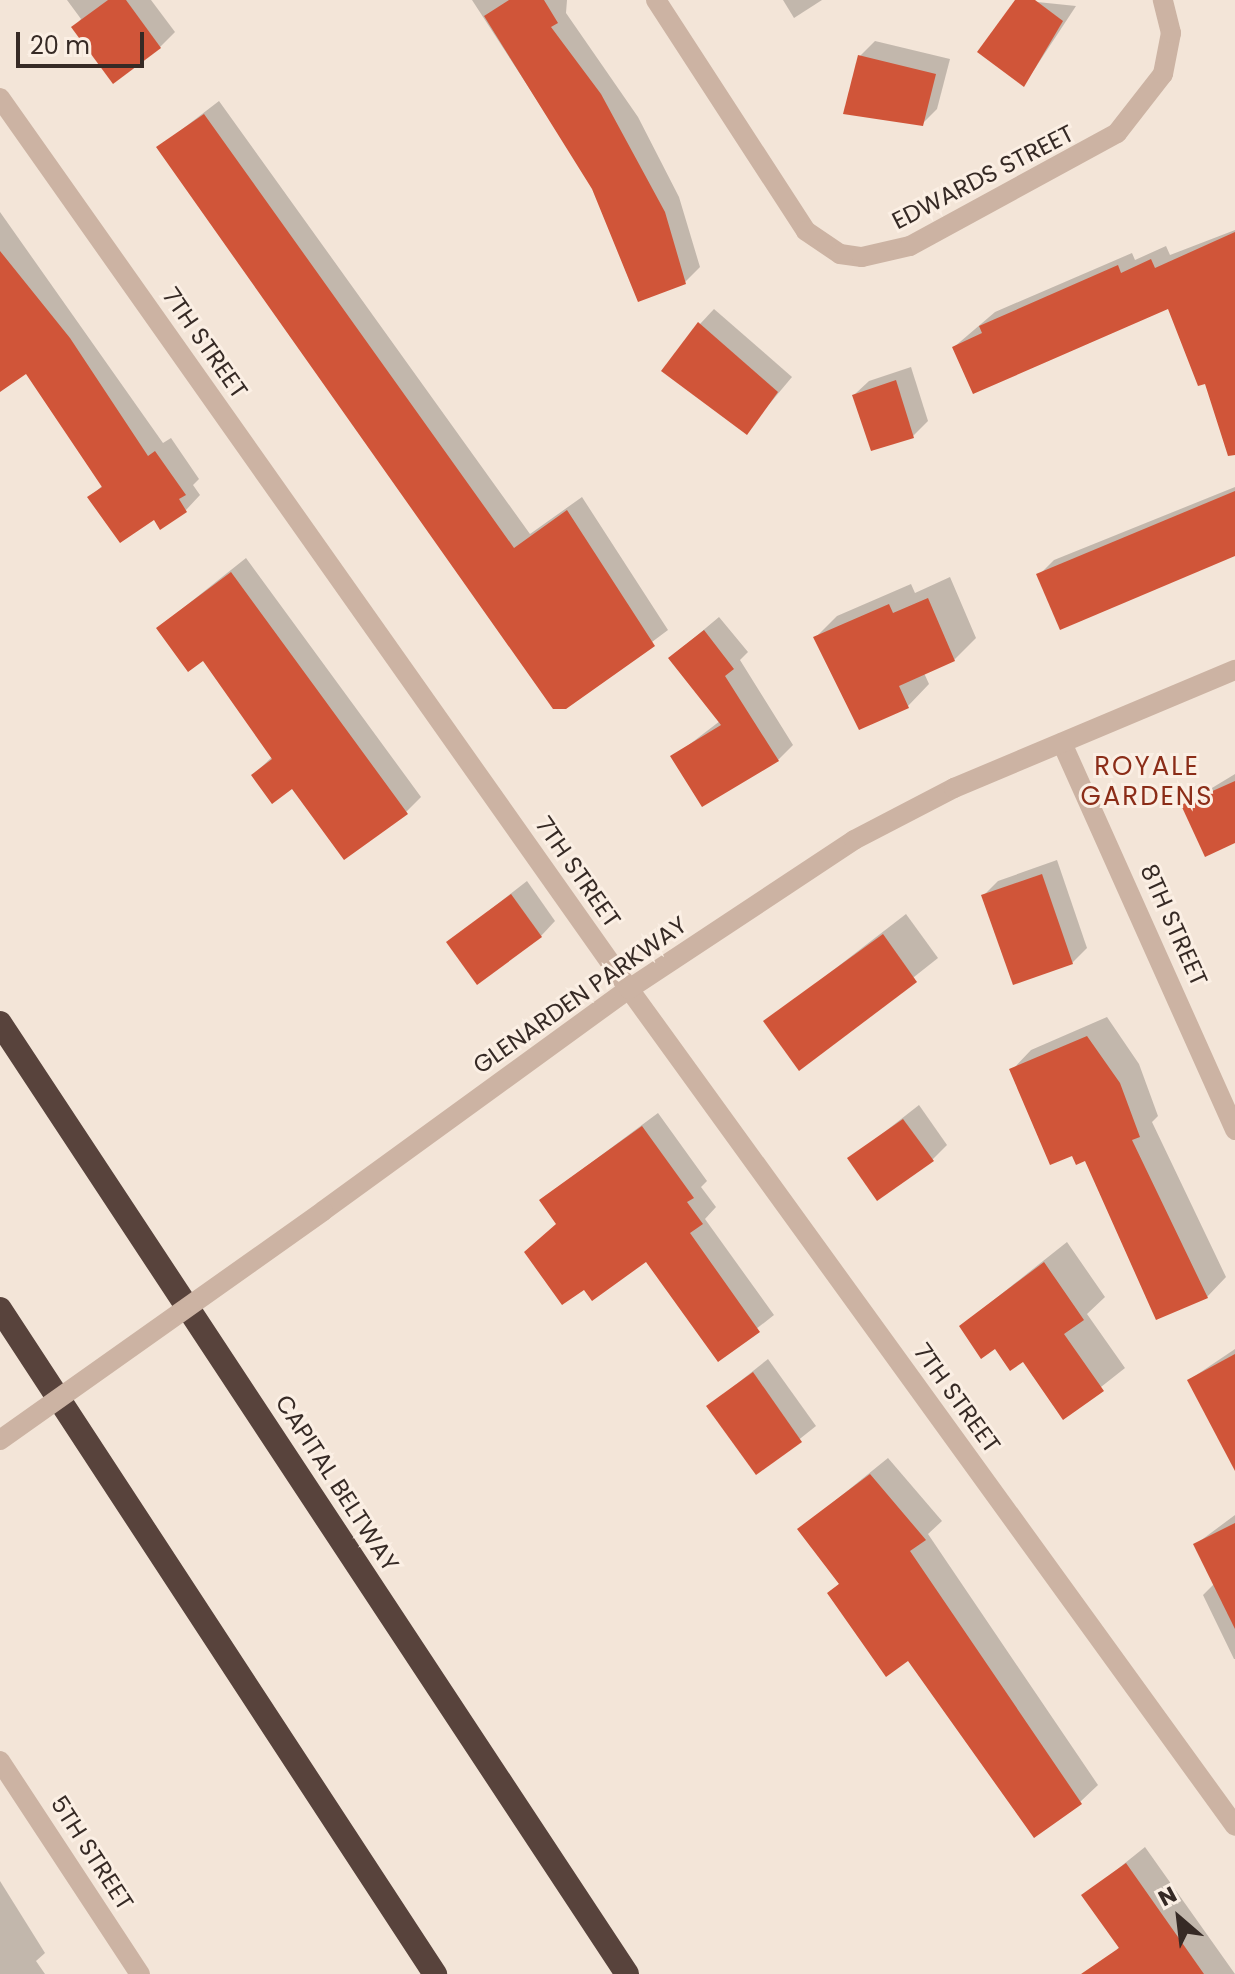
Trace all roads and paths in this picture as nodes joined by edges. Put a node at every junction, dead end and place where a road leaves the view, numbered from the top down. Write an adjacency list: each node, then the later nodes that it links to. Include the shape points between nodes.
1 (656, 0): 2 (street, EDWARDS STREET, via 806,231 840,254 862,257 910,246 1117,133 1163,74 1171,33)
2 (1163, 0)
3 (0, 98): 6 (street, 7TH STREET)
4 (1235, 670): 5 (street, GLENARDEN PARKWAY)
5 (1062, 743): 6 (street, GLENARDEN PARKWAY, via 854,840); 8 (street, 8TH STREET)
6 (629, 989): 10 (street, GLENARDEN PARKWAY, bridge); 12 (street, 7TH STREET)
7 (0, 1023): 15 (highway, CAPITAL BELTWAY)
8 (1235, 1130)
9 (0, 1309): 14 (highway)
10 (0, 1440)
11 (0, 1761): 13 (street, 5TH STREET)
12 (1235, 1826)
13 (140, 1974)
14 (435, 1974)
15 (627, 1974)

